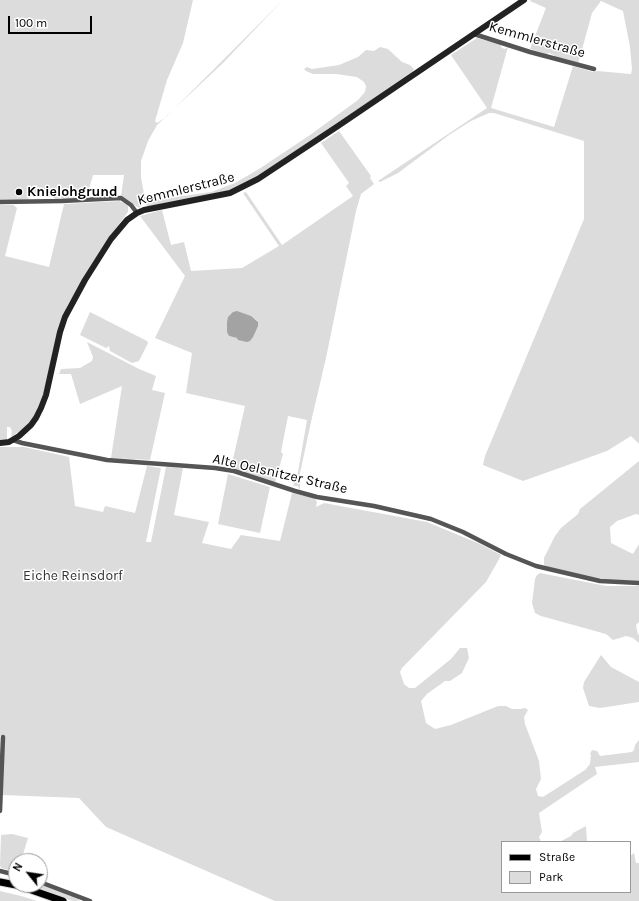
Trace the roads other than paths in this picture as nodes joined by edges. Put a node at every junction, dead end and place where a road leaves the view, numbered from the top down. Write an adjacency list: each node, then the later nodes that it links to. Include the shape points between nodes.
1 (524, 0): 2 (street, Kemmlerstraße)
2 (474, 34): 3 (street, Kemmlerstraße); 5 (street, Kemmlerstraße, via 245,186 230,193)
3 (594, 69)
4 (0, 202): 5 (street, via 121,198)
5 (137, 213): 6 (street, Kemmlerstraße, via 127,220 111,239 73,301 60,332 41,408 31,425)
6 (13, 440): 7 (street, Kemmlerstraße); 8 (street, Alte Oelsnitzer Straße, via 107,460 234,471 317,497 431,519 458,529 523,561 564,573 600,581)
7 (0, 443)
8 (639, 583)
9 (3, 737): 10 (street)
10 (0, 811)
11 (48, 885): 14 (street)
12 (40, 893): 13 (main road)
13 (63, 901)
14 (86, 901)

